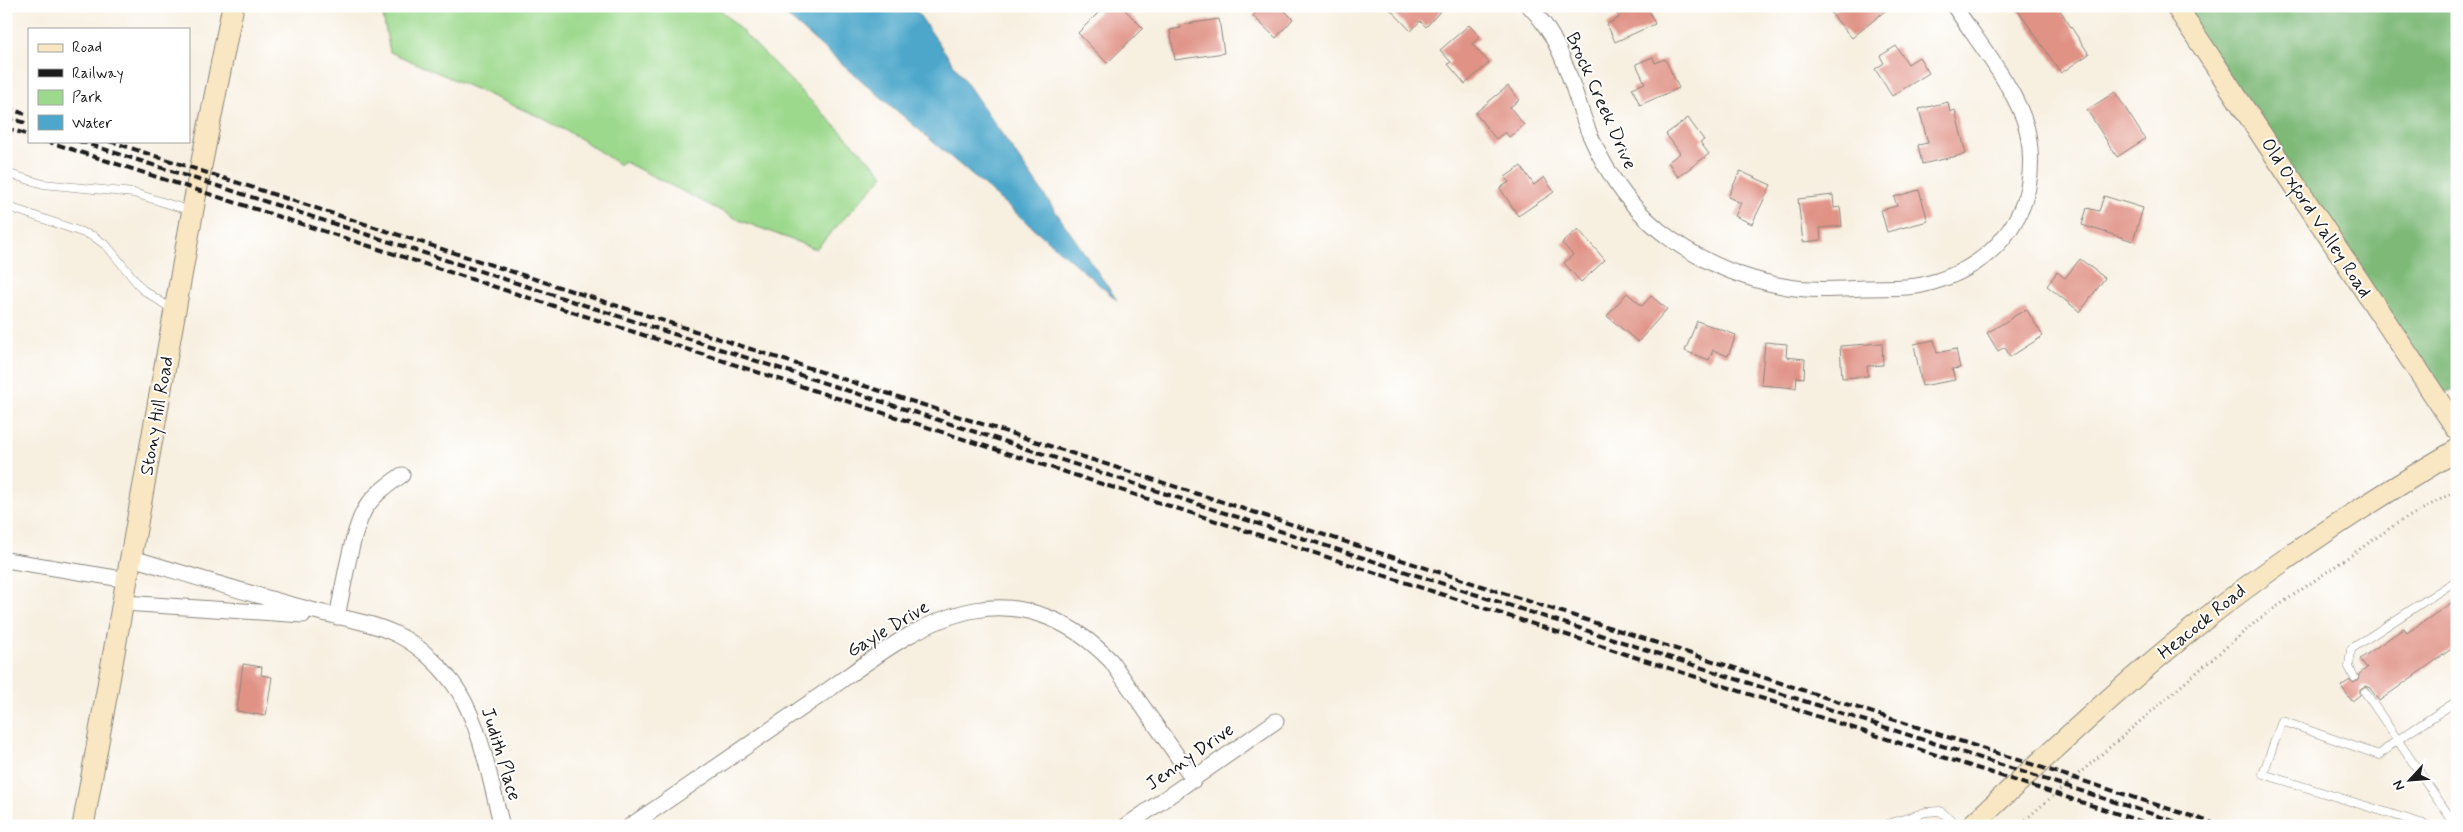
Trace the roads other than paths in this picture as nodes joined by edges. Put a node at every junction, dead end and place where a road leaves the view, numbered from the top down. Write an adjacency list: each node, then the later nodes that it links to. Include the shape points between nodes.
1 (233, 6): 7 (street, Stony Hill Road)
2 (1530, 6): 3 (street, Brock Creek Drive, via 1568,68 1602,161 1616,184 1642,214 1673,240 1726,270 1789,287 1819,290 1919,286 1962,273 1983,260 2004,239 2024,202 2031,157 2024,118 2011,92)
3 (1954, 6)
4 (2176, 6): 9 (street, Old Oxford Valley Road)
5 (6, 173): 7 (lane, via 43,184 134,193)
6 (6, 206): 8 (lane, via 93,236 107,246 142,289)
7 (193, 211): 8 (street, Stony Hill Road)
8 (175, 311): 12 (street, Stony Hill Road)
9 (2457, 429)
10 (2457, 450): 30 (street, Heacock Road, via 2324,532 2198,624 2122,688)
11 (402, 476): 17 (street, via 378,493 359,520)
12 (132, 558): 14 (street, Stony Hill Road); 17 (street, Judith Place)
13 (6, 560): 14 (street)
14 (128, 580): 16 (street, Stony Hill Road)
15 (2457, 580): 18 (lane, via 2351,649 2349,667)
16 (124, 603): 17 (street, Judith Place); 24 (street, Stony Hill Road)
17 (337, 617): 25 (street, Judith Place, via 398,635 432,660 448,678 472,720)
18 (2354, 677)
19 (2365, 692): 22 (lane)
20 (2457, 701): 22 (lane)
21 (1276, 721): 23 (street, Jenny Drive)
22 (2396, 741): 31 (lane, via 2379,755 2282,721 2262,774); 32 (lane)
23 (1194, 780): 26 (street, Gayle Drive, via 1111,661 1094,644 1080,633 1042,614 1023,609 990,608 952,615 924,627); 27 (street, Jenny Drive)
24 (83, 826)
25 (502, 826)
26 (630, 826)
27 (1126, 826)
28 (1882, 826): 29 (lane, via 1926,812 1940,811)
29 (1960, 826)
30 (1971, 826)
31 (2430, 826)
32 (2456, 826)

